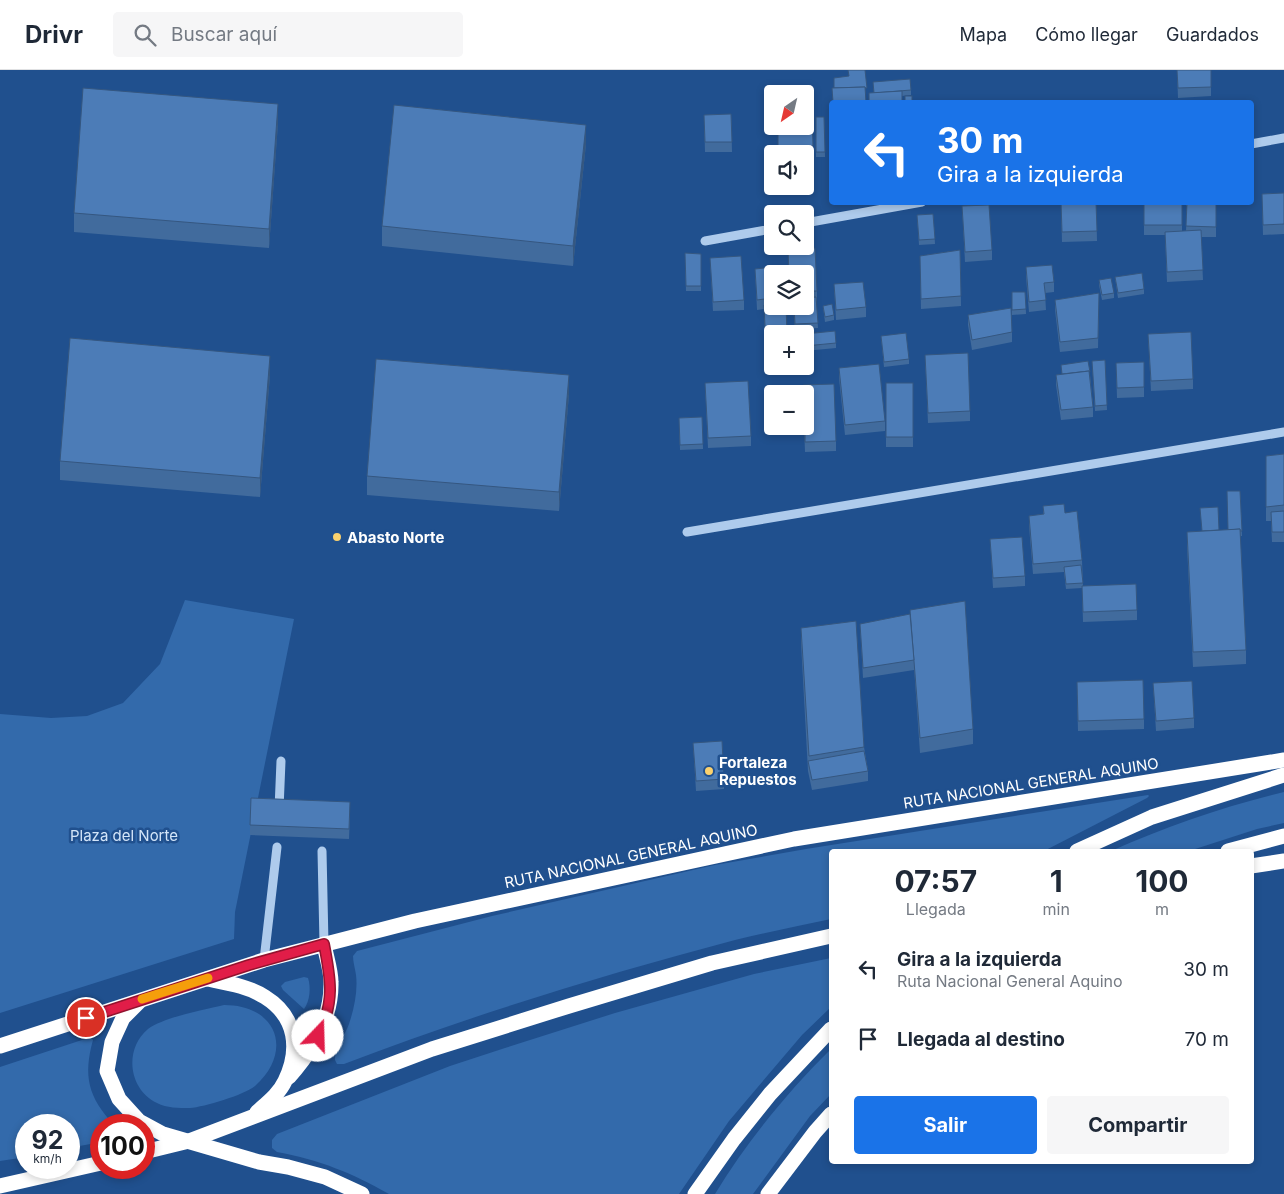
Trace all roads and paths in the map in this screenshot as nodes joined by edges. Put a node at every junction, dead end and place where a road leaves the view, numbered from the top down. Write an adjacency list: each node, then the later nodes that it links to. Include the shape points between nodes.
1 (1284, 138): 2 (street)
2 (1254, 143)
3 (905, 205): 4 (street)
4 (814, 221)
5 (764, 230): 6 (street)
6 (706, 241)
7 (1284, 432): 8 (street)
8 (687, 532)
9 (1284, 760): 21 (highway, RUTA NACIONAL GENERAL AQUINO, via 794,839 414,921)
10 (281, 761): 12 (street)
11 (1284, 775): 15 (highway, via 1152,818)
12 (279, 809)
13 (1284, 836): 16 (highway)
14 (277, 847): 22 (street)
15 (1082, 849)
16 (1235, 849)
17 (322, 851): 21 (street)
18 (1284, 861): 19 (highway)
19 (1254, 866)
20 (829, 936): 29 (highway, via 712,963 569,1006 432,1049)
21 (324, 944): 22 (highway, RUTA NACIONAL GENERAL AQUINO); 27 (highway, via 331,981 328,1011 313,1047)
22 (264, 960): 23 (highway, RUTA NACIONAL GENERAL AQUINO)
23 (206, 979): 24 (highway, RUTA NACIONAL GENERAL AQUINO); 27 (highway, via 246,988 267,998 284,1014 292,1030 295,1053)
24 (142, 999): 26 (highway, RUTA NACIONAL GENERAL AQUINO); 30 (highway, via 123,1018 112,1042 108,1071 119,1099 139,1121 163,1134)
25 (829, 1031): 35 (highway, via 770,1094)
26 (0, 1046)
27 (284, 1082): 29 (highway, via 271,1100)
28 (829, 1116): 36 (highway)
29 (250, 1118): 30 (highway)
30 (189, 1141): 31 (highway); 34 (highway, via 324,1177)
31 (155, 1149)
32 (90, 1166): 33 (highway)
33 (0, 1186)
34 (362, 1194)
35 (696, 1194)
36 (768, 1194)

